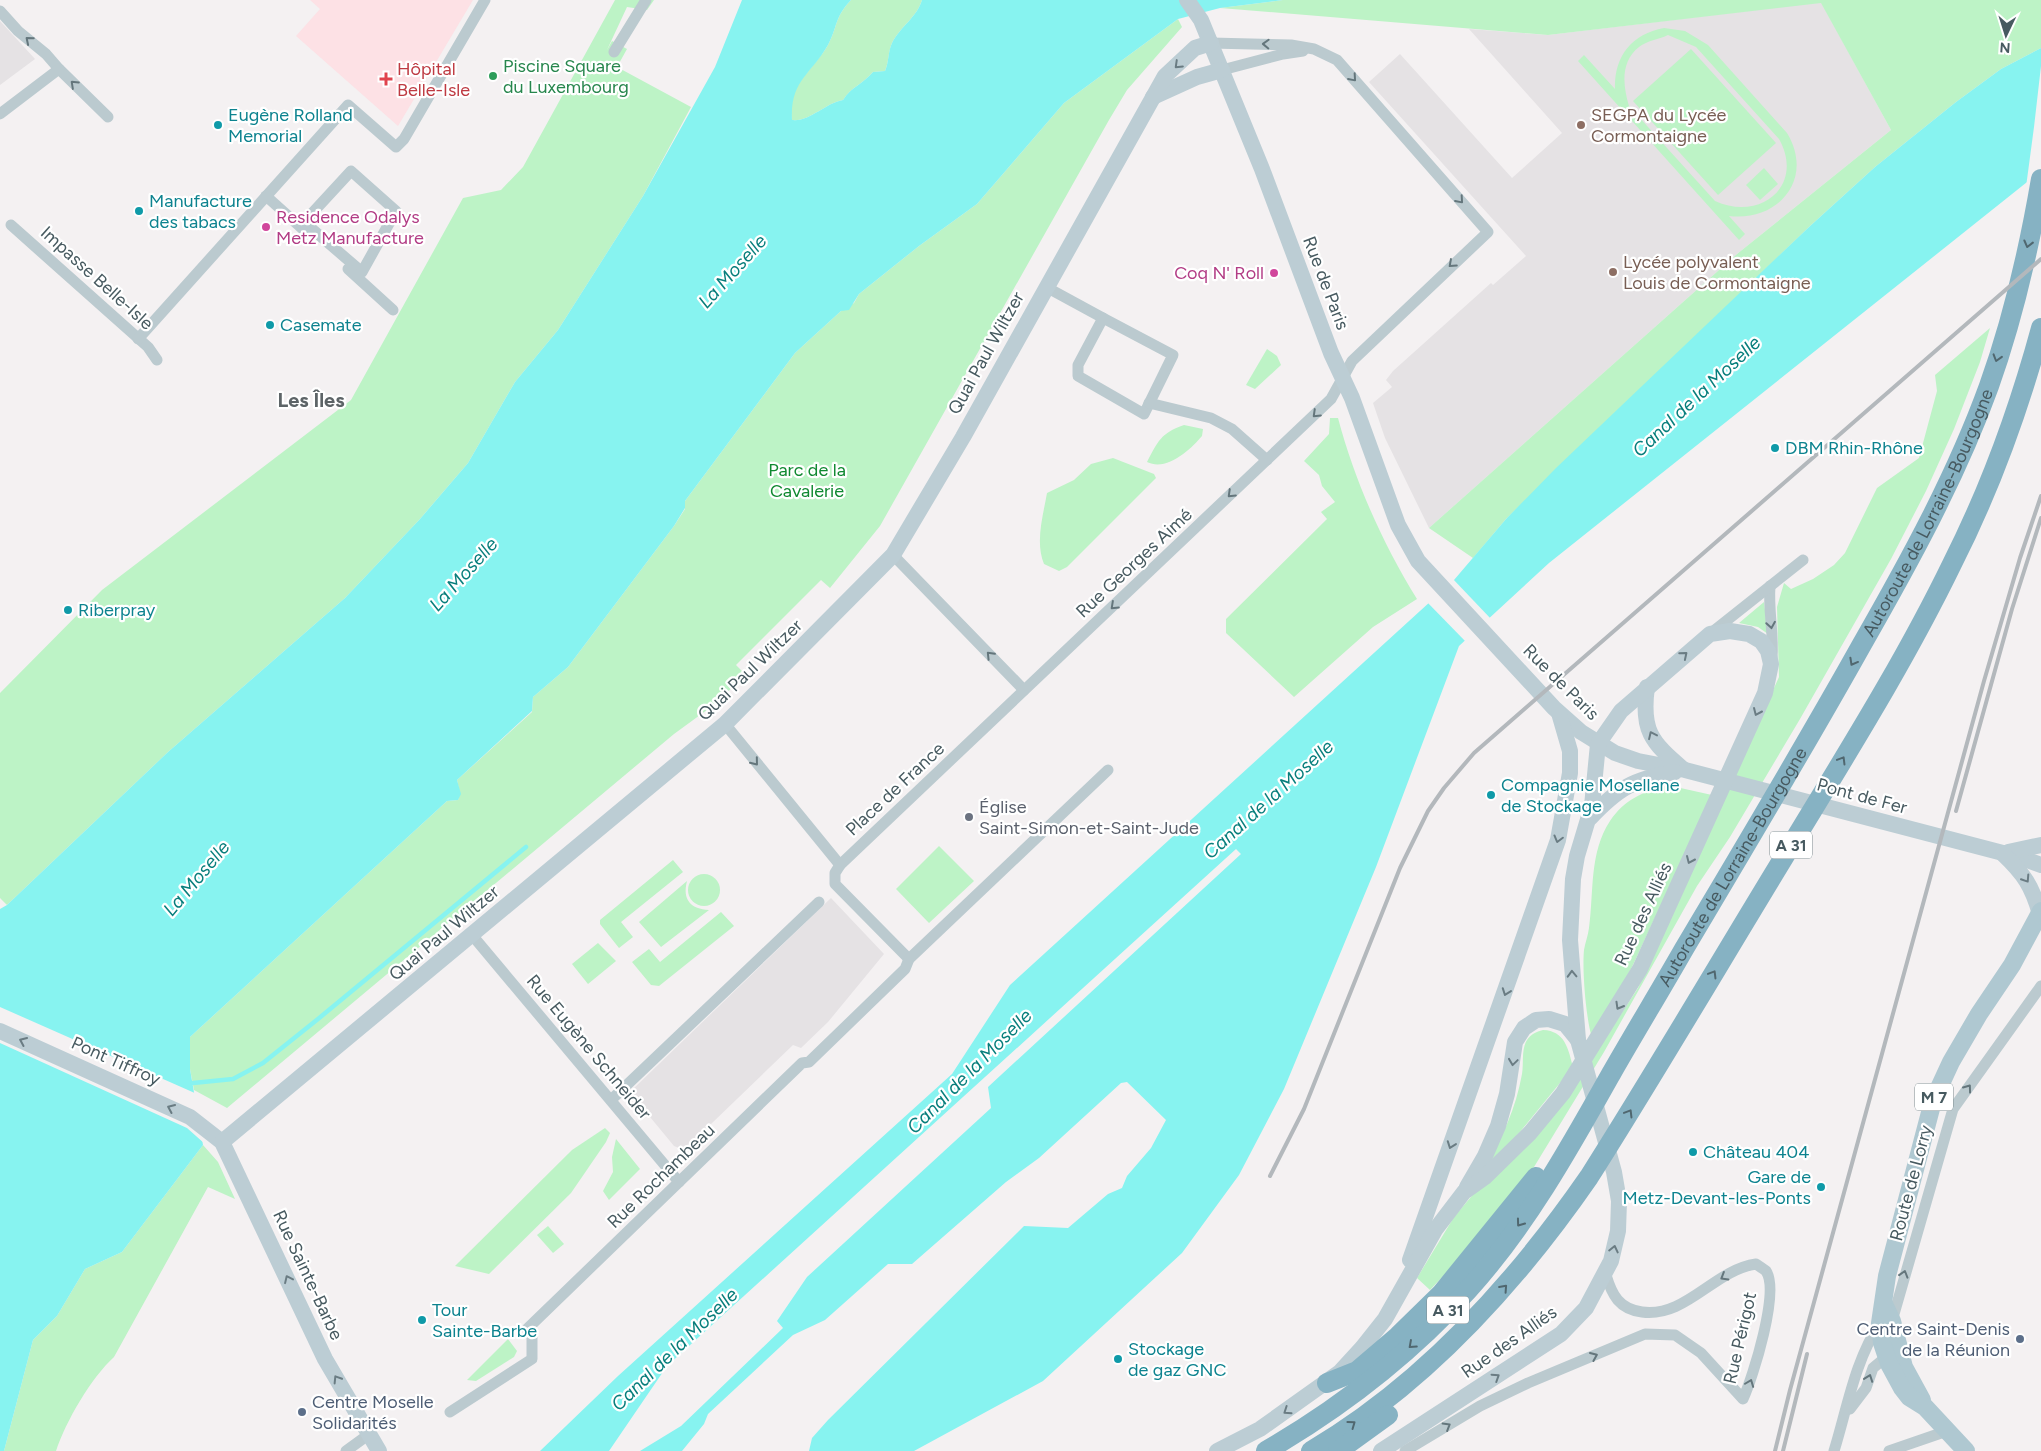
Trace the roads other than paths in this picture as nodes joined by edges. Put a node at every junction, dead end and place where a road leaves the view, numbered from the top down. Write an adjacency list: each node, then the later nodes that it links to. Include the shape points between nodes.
1 (485, 0): 14 (street, via 404,139 396,147 348,105)
2 (646, 0): 7 (street)
3 (1188, 0): 5 (main road, Rue de Paris)
4 (0, 11): 8 (street, one-way to 4)
5 (1211, 43): 6 (street, Quai Paul Wiltzer, one-way to 5, via 1291,45); 9 (main road, Rue de Paris); 10 (main road, Quai Paul Wiltzer, one-way to 10, via 1195,48 1165,76)
6 (1314, 49): 9 (street); 16 (street, Quai Paul Wiltzer, one-way to 16, via 1337,60)
7 (614, 52)
8 (58, 69): 11 (street); 12 (street, one-way to 8)
9 (1222, 70): 10 (main road, via 1197,77); 24 (main road, Rue de Paris)
10 (1154, 97): 18 (main road, Quai Paul Wiltzer)
11 (0, 114)
12 (108, 116)
13 (2041, 179): 53 (highway, Autoroute de Lorraine-Bourgogne / A 31, one-way to 53, via 2033,226 2005,334 1978,414 1917,548)
14 (266, 196): 19 (street); 22 (street)
15 (12, 225): 22 (street, Impasse Belle-Isle)
16 (1488, 232): 24 (street, Rue Georges Aimé, one-way to 24, via 1359,354)
17 (362, 272): 17 (street, via 396,211 351,171 304,222)
18 (1046, 287): 20 (street); 27 (main road, Quai Paul Wiltzer)
19 (393, 310)
20 (1103, 318): 25 (street, via 1173,355); 25 (street, via 1078,365 1078,376 1144,414)
21 (2041, 328): 60 (highway, Autoroute de Lorraine-Bourgogne / A 31, one-way to 21, via 1550,1233 1589,1177 1905,652 1953,563 1985,491 2014,418)
22 (138, 339): 23 (street, Impasse Belle-Isle)
23 (157, 360)
24 (1342, 378): 26 (street, Rue Georges Aimé, one-way to 26, via 1332,398); 35 (main road, Rue de Paris, via 1398,525 1418,561)
25 (1149, 403): 26 (street, via 1210,418 1232,429)
26 (1267, 460): 34 (street, Rue Georges Aimé, one-way to 34)
27 (893, 556): 32 (main road, Quai Paul Wiltzer); 34 (street, one-way to 27)
28 (1803, 560): 29 (street)
29 (1770, 586): 30 (street); 31 (street, one-way to 31, via 1774,639)
30 (1710, 634): 31 (main road, via 1730,631 1749,634 1761,641); 33 (main road, one-way to 30)
31 (1771, 664): 56 (main road, Rue des Alliés, one-way to 56, via 1765,693 1640,969 1563,1093 1530,1133 1485,1177)
32 (778, 671): 36 (street)
33 (1647, 687): 37 (main road, via 1621,711); 39 (main road, one-way to 33, via 1659,748 1649,734 1645,702)
34 (1024, 690): 44 (street, Place de France)
35 (1556, 710): 37 (main road, Rue de Paris); 58 (main road, Rue des Alliés, one-way to 58, via 1570,751 1570,774 1558,840 1416,1239)
36 (725, 724): 44 (street, one-way to 44); 47 (main road, Quai Paul Wiltzer)
37 (1598, 744): 39 (main road, Rue de Paris, via 1638,761); 40 (main road)
38 (1108, 770): 48 (street, Rue Rochambeau)
39 (1685, 770): 40 (main road, via 1656,775 1621,788); 42 (main road, Pont de Fer)
40 (1590, 818): 51 (main road, Rue des Alliés, one-way to 40, via 1572,986 1571,900 1577,856)
41 (2041, 845): 42 (main road)
42 (2001, 853): 43 (main road, Pont de Fer); 46 (main road, one-way to 46, via 2020,870 2031,886)
43 (2041, 864)
44 (840, 865): 48 (street, via 834,873 835,884)
45 (819, 902): 52 (street)
46 (2040, 912): 59 (main road, Route de Lorry / M 7, via 2012,965 1951,1062 1933,1101 1887,1276)
47 (472, 935): 52 (street, Rue Eugène Schneider); 54 (main road, Quai Paul Wiltzer)
48 (909, 959): 55 (street, Rue Rochambeau, via 905,969)
49 (2041, 986): 59 (street, one-way to 49, via 1953,1109)
50 (0, 1031): 54 (main road, Pont Tiffroy, one-way to 50, via 190,1117)
51 (1578, 1040): 56 (main road, one-way to 56, via 1565,1024 1549,1019 1536,1020 1524,1028 1515,1042 1498,1126); 57 (main road, Rue des Alliés, one-way to 51, via 1615,1248 1620,1201)
52 (611, 1100): 55 (street, Rue Eugène Schneider)
53 (1583, 1123): 62 (highway, via 1559,1144 1441,1294 1357,1370); 70 (highway, Autoroute de Lorraine-Bourgogne / A 31, one-way to 70, via 1500,1250 1446,1313 1341,1403)
54 (217, 1138): 66 (main road, Rue Sainte-Barbe, one-way to 54, via 358,1412 325,1359)
55 (679, 1182): 63 (street, Rue Rochambeau, via 527,1329 532,1335 532,1359)
56 (1464, 1192): 58 (main road, Rue des Alliés, via 1435,1230)
57 (1606, 1274): 73 (main road, Rue des Alliés, one-way to 57, via 1561,1334 1586,1308); 74 (street, Rue Périgot, one-way to 57, via 1480,1406 1645,1334 1675,1336 1701,1353 1743,1399 1752,1380 1770,1302 1766,1271 1756,1264 1737,1269 1670,1310 1651,1314 1631,1311 1619,1304)
58 (1405, 1279): 62 (main road, Rue des Alliés, via 1385,1319)
59 (1886, 1322): 61 (main road, Route de Lorry / M 7); 64 (street, via 1871,1336)
60 (1471, 1324): 71 (highway, Autoroute de Lorraine-Bourgogne / A 31, one-way to 60, via 1391,1397); 72 (highway, via 1432,1377 1393,1411)
61 (1892, 1352): 64 (street, one-way to 61, via 1866,1388 1873,1368); 65 (main road, Route de Lorry / M 7, via 1902,1388 1908,1397 1925,1408)
62 (1327, 1383): 69 (main road, Rue des Alliés, one-way to 69, via 1260,1429)
63 (450, 1412)
64 (1846, 1414): 75 (street)
65 (1947, 1430): 76 (street); 77 (main road, Route de Lorry / M 7)
66 (368, 1435): 67 (street); 68 (main road, Rue Sainte-Barbe)
67 (346, 1451)
68 (380, 1451)
69 (1217, 1451)
70 (1266, 1451)
71 (1311, 1451)
72 (1338, 1451)
73 (1381, 1451)
74 (1406, 1451)
75 (1834, 1451)
76 (1889, 1451)
77 (1966, 1451)

